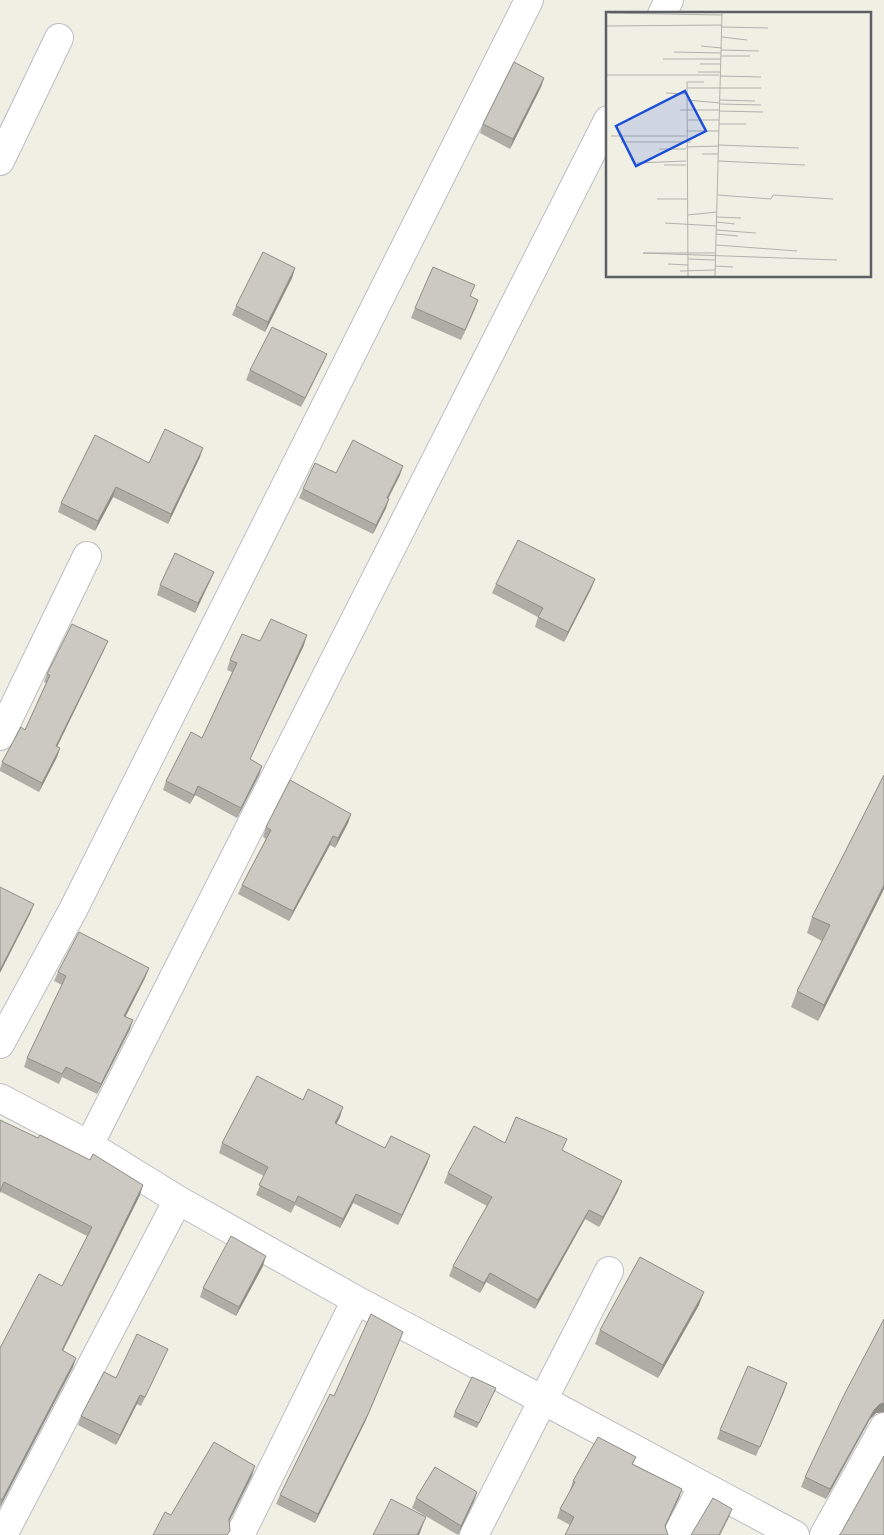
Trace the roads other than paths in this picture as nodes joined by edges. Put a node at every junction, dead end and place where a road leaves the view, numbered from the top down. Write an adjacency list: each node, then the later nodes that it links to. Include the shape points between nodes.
1 (529, 0): 9 (street, via 73,910)
2 (668, 0): 3 (street)
3 (663, 12)
4 (59, 38): 6 (street)
5 (606, 124): 11 (street)
6 (0, 161)
7 (87, 556): 8 (street)
8 (0, 736)
9 (0, 1044)
10 (0, 1098): 11 (street)
11 (89, 1145): 12 (street)
12 (178, 1200): 14 (street); 18 (street)
13 (608, 1271): 15 (street)
14 (356, 1300): 15 (street); 19 (street)
15 (543, 1400): 17 (street); 20 (street)
16 (884, 1427): 23 (street)
17 (703, 1486): 21 (street); 22 (street)
18 (3, 1535)
19 (240, 1535)
20 (474, 1535)
21 (677, 1535)
22 (795, 1535)
23 (824, 1535)

